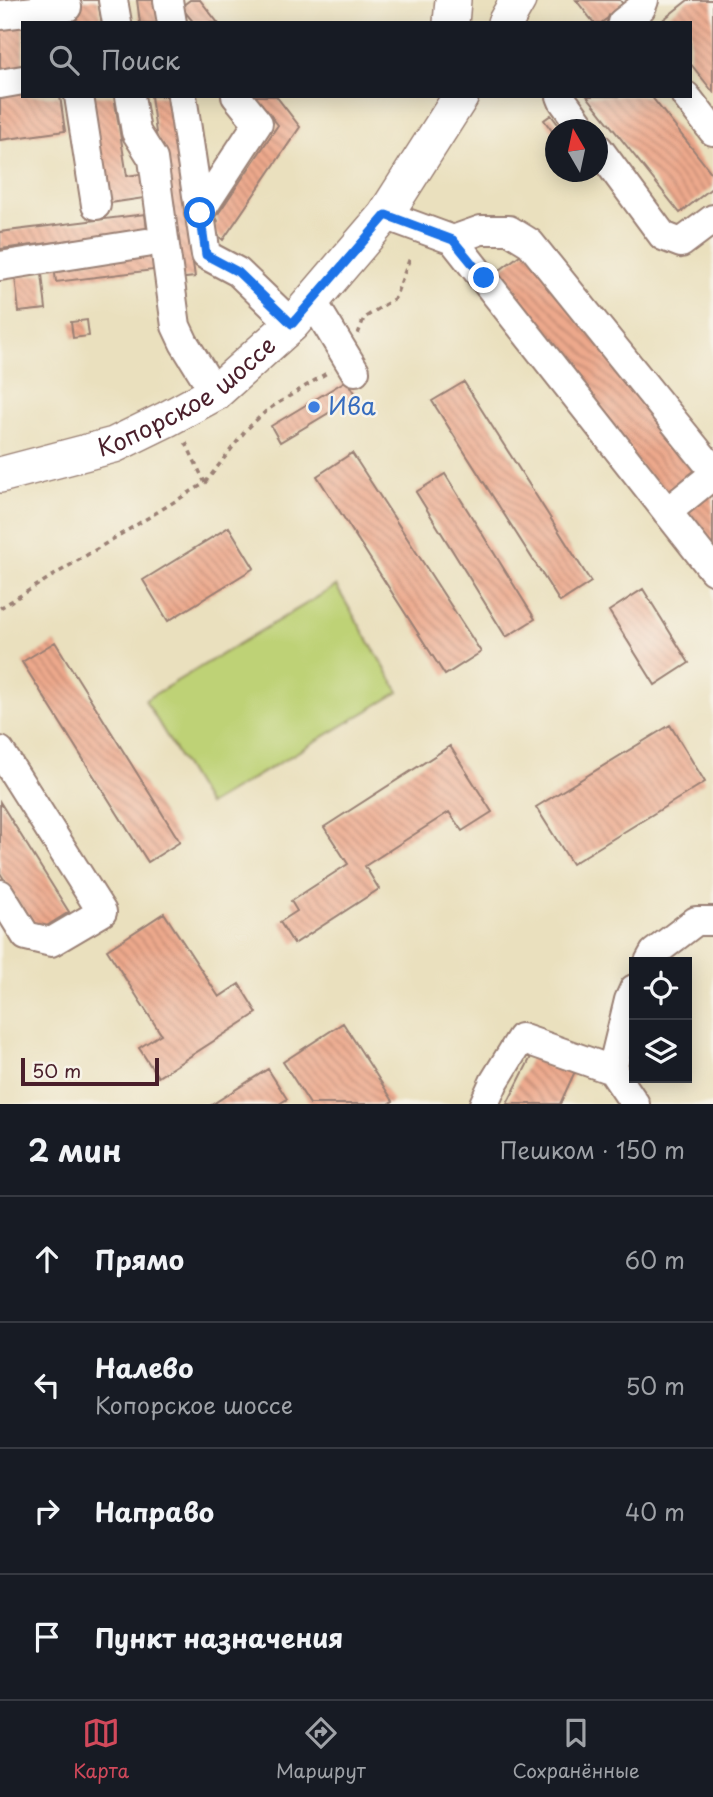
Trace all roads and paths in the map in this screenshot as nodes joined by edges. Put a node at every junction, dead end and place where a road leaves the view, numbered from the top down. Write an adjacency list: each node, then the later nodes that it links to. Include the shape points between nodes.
1 (113, 0): 7 (lane)
2 (453, 0): 8 (main road)
3 (518, 0): 9 (main road)
4 (644, 0): 10 (lane)
5 (67, 10): 6 (lane)
6 (0, 15)
7 (117, 21)
8 (451, 21)
9 (506, 21)
10 (625, 21)
11 (21, 80): 12 (lane)
12 (0, 84)
13 (79, 98): 25 (lane)
14 (130, 98): 35 (lane, via 136,132 153,159 176,326)
15 (183, 98): 26 (lane)
16 (238, 98): 26 (lane, via 258,123)
17 (436, 98): 24 (main road)
18 (460, 98): 24 (main road, Копорское шоссе)
19 (562, 98): 21 (lane)
20 (687, 98): 22 (lane)
21 (576, 119)
22 (713, 131)
23 (608, 163): 28 (lane, via 663,236 681,243)
24 (419, 165): 27 (main road, Копорское шоссе)
25 (96, 205)
26 (200, 213): 33 (lane, via 206,255)
27 (386, 215): 29 (lane); 33 (main road, Копорское шоссе)
28 (713, 219)
29 (453, 240): 37 (lane, via 481,230 509,230 530,243); 41 (lane)
30 (146, 243): 32 (lane)
31 (411, 255): 34 (path, via 395,298 364,318)
32 (0, 266)
33 (302, 313): 34 (lane); 35 (main road, Копорское шоссе)
34 (352, 365): 40 (path, via 267,410)
35 (215, 393): 38 (main road, Копорское шоссе, via 114,445)
36 (180, 430): 40 (path)
37 (713, 470)
38 (0, 475)
39 (713, 475): 41 (lane)
40 (205, 483): 43 (path)
41 (667, 512): 42 (lane)
42 (713, 570)
43 (0, 608)
44 (0, 751): 45 (lane, via 102,912 51,942 26,936)
45 (0, 894)
46 (713, 921): 47 (lane, via 696,920)
47 (652, 957)
48 (629, 1000): 49 (lane)
49 (612, 1070): 50 (lane, via 521,1038); 51 (lane)
50 (484, 1104)
51 (635, 1104)

